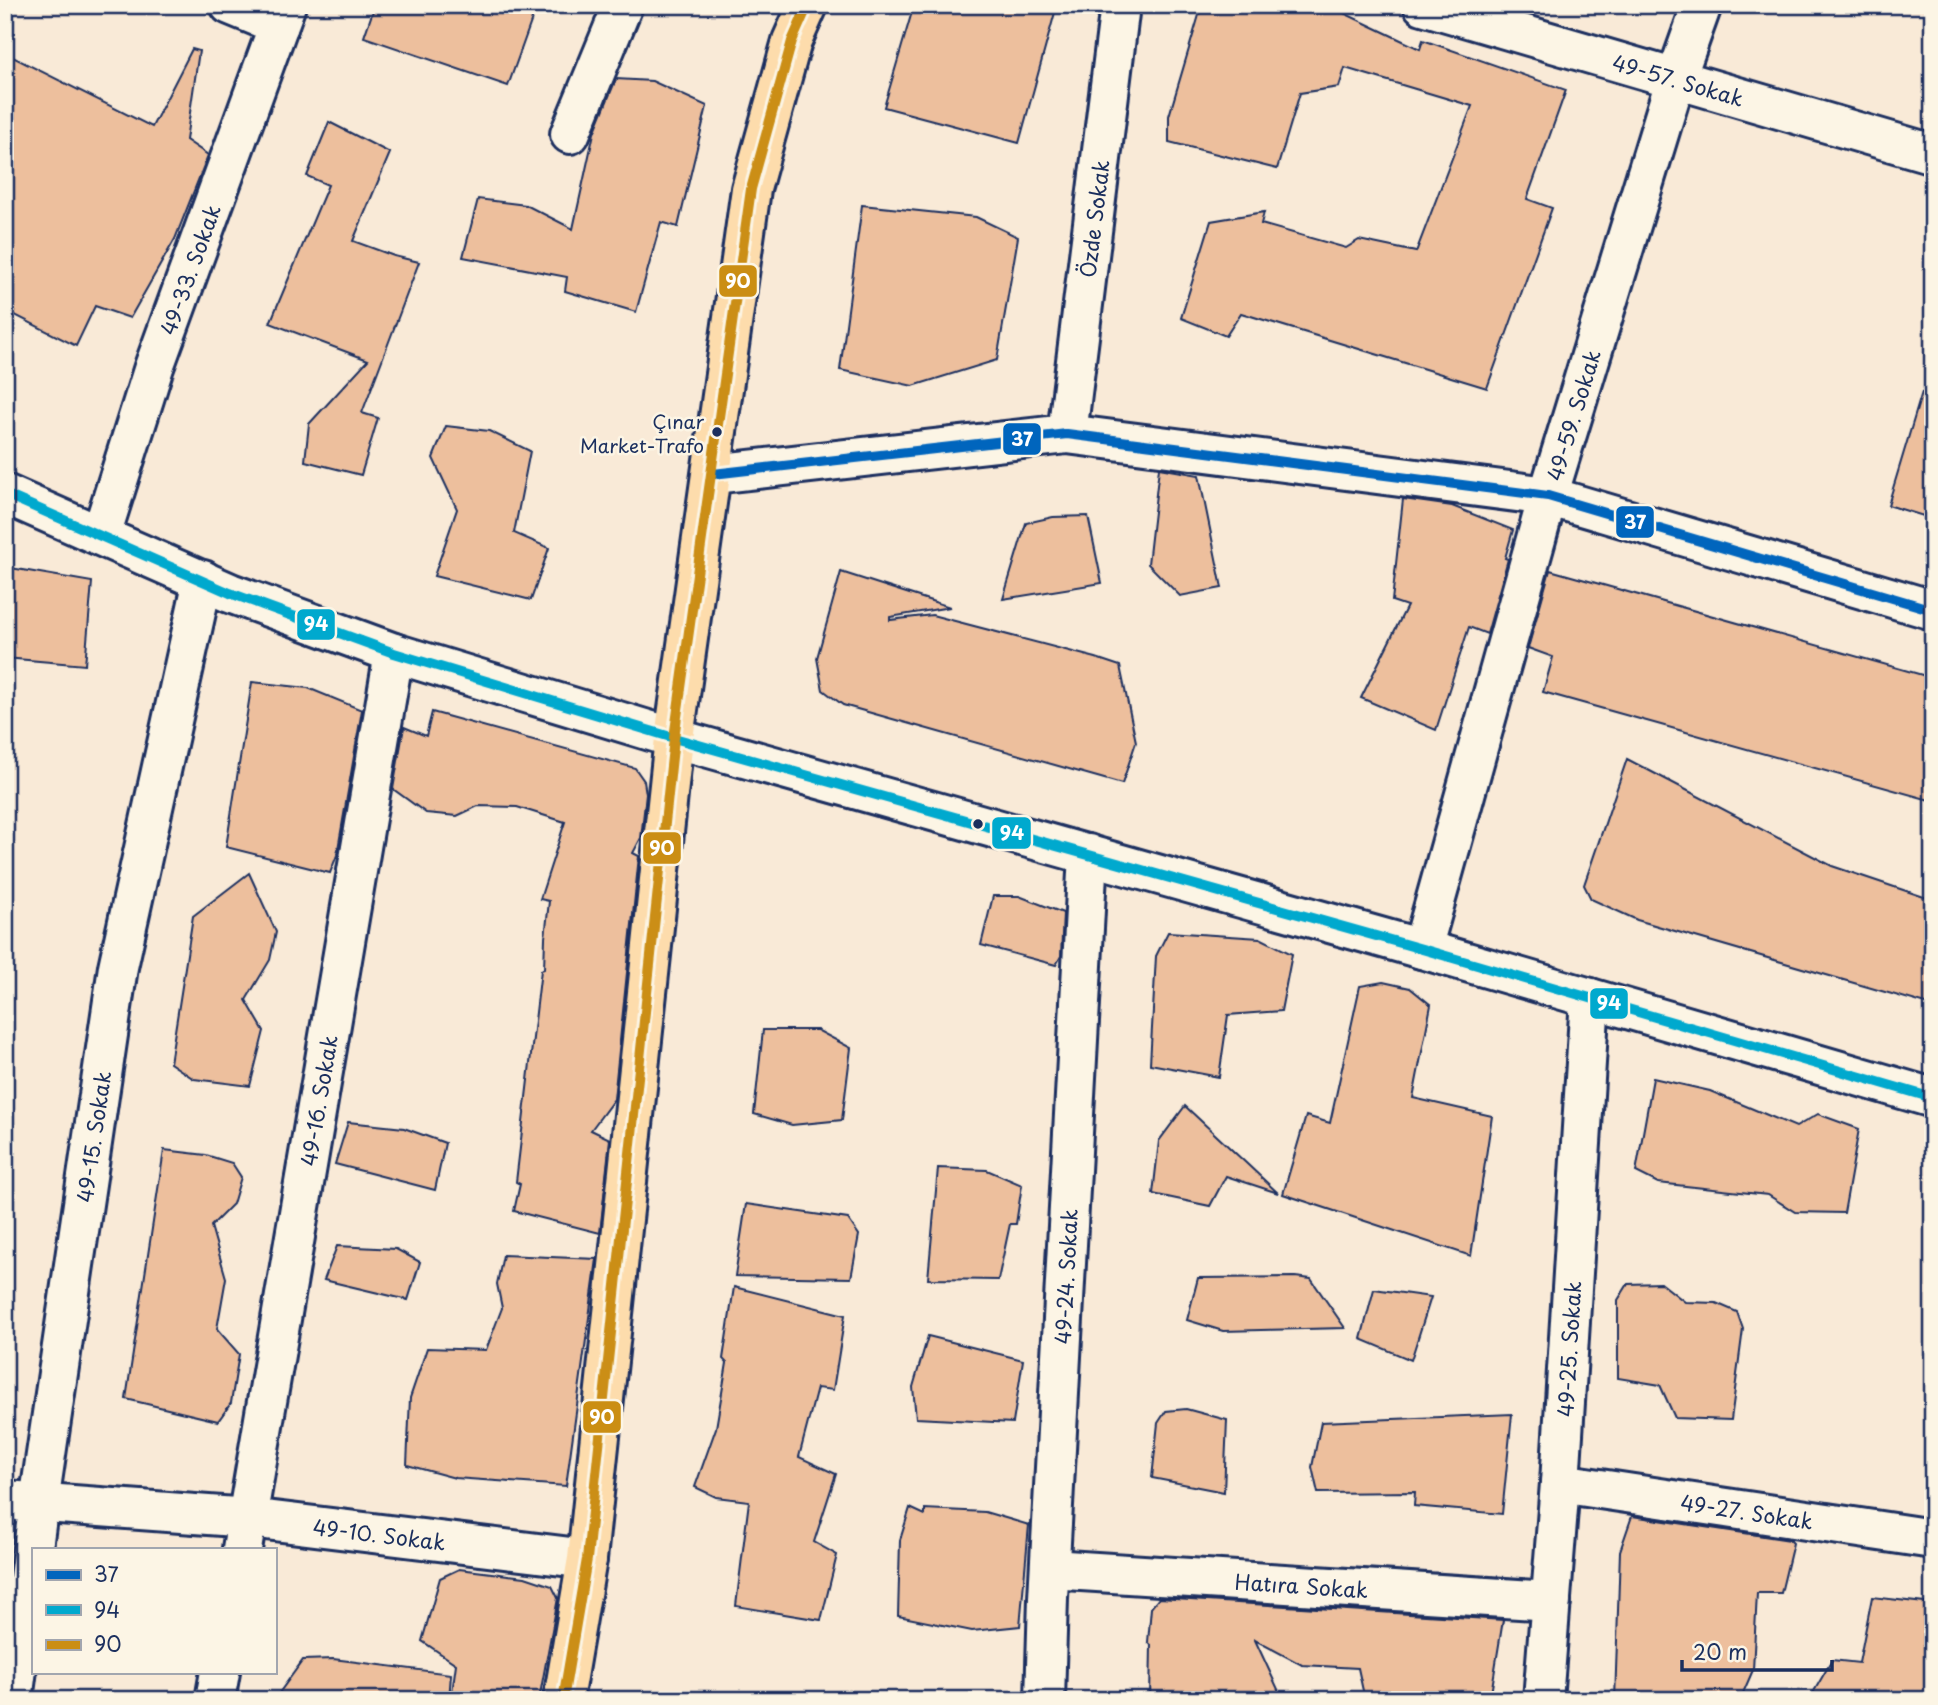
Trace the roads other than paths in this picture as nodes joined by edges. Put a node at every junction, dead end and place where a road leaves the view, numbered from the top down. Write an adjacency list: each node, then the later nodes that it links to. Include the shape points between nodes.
1 (230, 5): 7 (street)
2 (622, 5): 9 (street)
3 (808, 5): 12 (main road, via 792,41 751,189)
4 (1120, 5): 11 (street, Özde Sokak)
5 (1423, 5): 8 (street, 49-57. Sokak)
6 (1702, 5): 8 (street, 49-59. Sokak)
7 (283, 15): 15 (street, 49-33. Sokak, via 154,367)
8 (1676, 78): 10 (street, 49-57. Sokak); 14 (street, 49-59. Sokak)
9 (570, 134)
10 (1933, 154)
11 (1067, 434): 12 (street); 14 (street)
12 (713, 474): 19 (main road)
13 (5, 494): 15 (street)
14 (1548, 496): 17 (street); 21 (street, 49-59. Sokak)
15 (101, 535): 16 (street)
16 (203, 580): 18 (street); 25 (street, 49-15. Sokak, via 118,967)
17 (1933, 610)
18 (394, 653): 19 (street); 26 (street, 49-16. Sokak)
19 (674, 738): 20 (street); 28 (main road)
20 (1088, 854): 21 (street); 29 (street, 49-24. Sokak)
21 (1422, 949): 22 (street)
22 (1590, 998): 23 (street); 24 (street, 49-25. Sokak)
23 (1933, 1098)
24 (1560, 1483): 27 (street, 49-27. Sokak); 31 (street, 49-25. Sokak)
25 (22, 1501): 26 (street, 49-10. Sokak); 30 (street, 49-15. Sokak)
26 (246, 1533): 28 (street, 49-10. Sokak)
27 (1933, 1539)
28 (587, 1559): 35 (main road)
29 (1050, 1569): 31 (street, Hatıra Sokak); 36 (street, 49-24. Sokak)
30 (22, 1584): 33 (street, 49-15. Sokak)
31 (1552, 1601): 37 (street, 49-25. Sokak)
32 (219, 1674): 34 (street)
33 (13, 1700)
34 (215, 1700)
35 (563, 1700)
36 (1045, 1700)
37 (1543, 1700)

